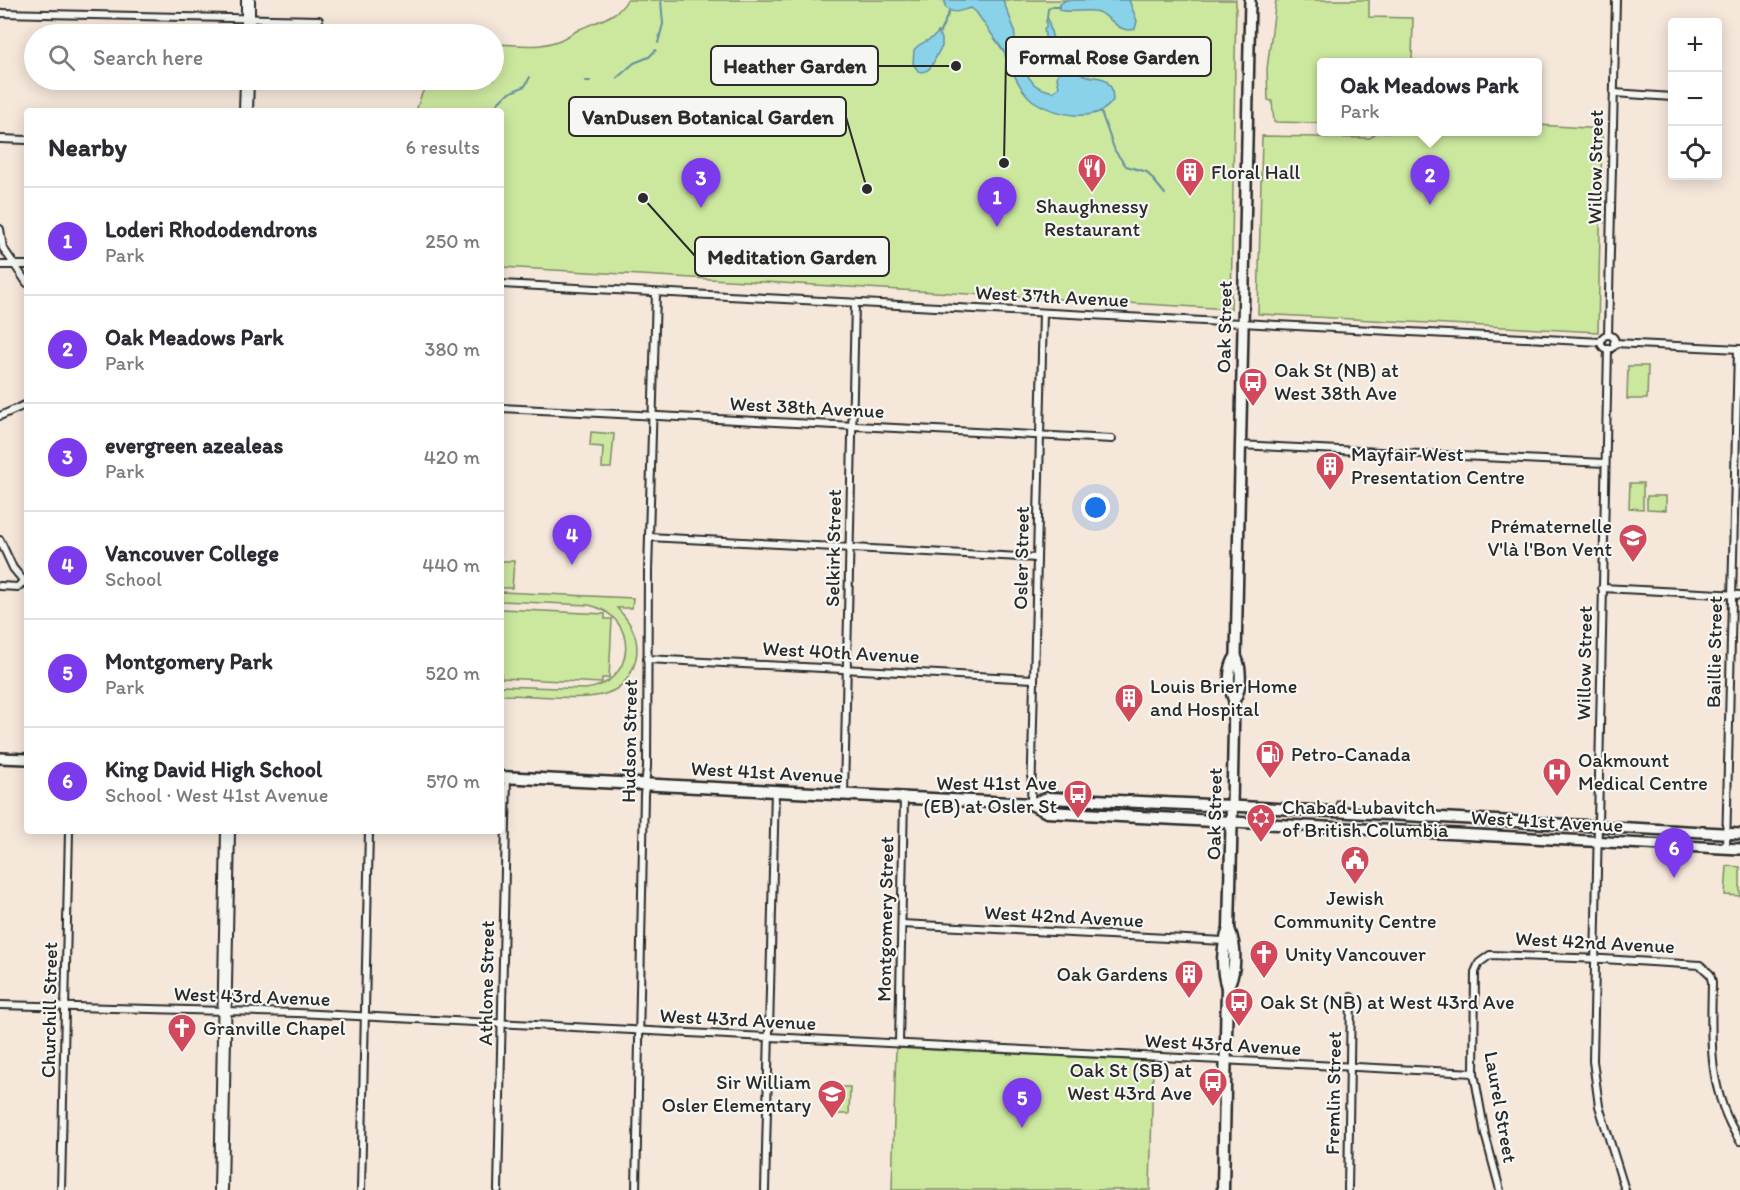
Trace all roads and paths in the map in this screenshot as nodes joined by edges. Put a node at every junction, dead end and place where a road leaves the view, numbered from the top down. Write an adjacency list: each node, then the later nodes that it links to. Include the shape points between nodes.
1 (248, 0): 5 (highway)
2 (1250, 0): 23 (main road, Oak Street)
3 (1616, 0): 9 (street, Willow Street)
4 (0, 14): 5 (street)
5 (248, 19): 6 (street); 7 (highway)
6 (319, 20)
7 (248, 24)
8 (246, 90): 11 (highway)
9 (1614, 93): 10 (street); 24 (street, Willow Street)
10 (1668, 97)
11 (246, 108)
12 (0, 139): 13 (street)
13 (24, 140)
14 (0, 229): 16 (street, via 3,248)
15 (0, 265): 16 (street)
16 (15, 265): 17 (street); 18 (street)
17 (24, 265)
18 (24, 278)
19 (504, 284): 20 (street, West 37th Avenue)
20 (656, 293): 21 (street, West 37th Avenue); 32 (street, Hudson Street)
21 (855, 303): 22 (street, West 37th Avenue); 33 (street, Selkirk Street)
22 (1043, 312): 23 (street, West 37th Avenue); 34 (street, Osler Street)
23 (1242, 323): 25 (street, West 37th Avenue); 36 (main road, Oak Street)
24 (1608, 335): 25 (street); 26 (street)
25 (1601, 342): 27 (street)
26 (1614, 343): 27 (street); 28 (street)
27 (1608, 348): 37 (street, Willow Street)
28 (1739, 349): 46 (street, Baillie Street)
29 (24, 405): 31 (street)
30 (504, 408): 32 (street, West 38th Avenue)
31 (0, 416)
32 (652, 416): 33 (street, West 38th Avenue); 38 (street, Hudson Street)
33 (852, 426): 34 (street, West 38th Avenue); 40 (street, Selkirk Street)
34 (1040, 435): 35 (street, West 38th Avenue); 41 (street, Osler Street)
35 (1112, 439)
36 (1239, 445): 37 (street); 59 (main road, Oak Street, via 1236,656 1230,664 1234,701)
37 (1605, 463): 45 (street, Willow Street)
38 (649, 537): 40 (street); 48 (street, Hudson Street)
39 (0, 540): 42 (street)
40 (850, 548): 41 (street); 49 (street, Selkirk Street)
41 (1037, 558): 50 (street, Osler Street)
42 (24, 582)
43 (24, 583): 44 (street)
44 (0, 586)
45 (1602, 588): 46 (street); 63 (street, Willow Street)
46 (1732, 595): 47 (street); 65 (street, Baillie Street)
47 (1740, 595)
48 (647, 659): 49 (street, West 40th Avenue); 54 (street, Hudson Street)
49 (846, 669): 50 (street, West 40th Avenue); 56 (street, Selkirk Street)
50 (1034, 679): 58 (street, Osler Street)
51 (0, 758): 52 (main road)
52 (24, 759)
53 (504, 777): 54 (main road, West 41st Avenue)
54 (646, 784): 55 (main road, West 41st Avenue); 87 (street, Hudson Street)
55 (774, 790): 56 (main road, West 41st Avenue); 88 (street)
56 (844, 794): 57 (main road, West 41st Avenue)
57 (904, 797): 58 (main road, West 41st Avenue); 75 (street, Montgomery Street)
58 (1031, 804): 59 (main road, West 41st Avenue, via 1048,798); 62 (main road, West 41st Avenue, via 1047,812)
59 (1232, 806): 60 (main road, West 41st Avenue); 62 (main road, Oak Street)
60 (1340, 808): 61 (main road, West 41st Avenue); 64 (main road)
61 (1490, 817): 63 (main road, West 41st Avenue); 71 (main road)
62 (1232, 822): 64 (main road, West 41st Avenue); 76 (main road, Oak Street)
63 (1597, 827): 65 (main road, West 41st Avenue); 72 (street, Willow Street)
64 (1339, 828): 71 (main road, West 41st Avenue)
65 (1726, 833): 70 (main road, West 41st Avenue); 73 (street, Baillie Street)
66 (69, 834): 83 (street, Churchill Street)
67 (228, 834): 84 (highway)
68 (369, 834): 85 (street)
69 (503, 834): 86 (street, Athlone Street)
70 (1740, 834)
71 (1489, 836): 72 (main road, West 41st Avenue)
72 (1597, 841): 73 (main road, West 41st Avenue); 79 (street, Willow Street)
73 (1726, 848): 74 (main road, West 41st Avenue)
74 (1740, 849)
75 (902, 924): 77 (street, West 42nd Avenue); 89 (street, Montgomery Street)
76 (1229, 929): 77 (main road, Oak Street); 80 (main road, Oak Street, via 1234,941 1233,978)
77 (1224, 941): 80 (main road, Oak Street)
78 (1483, 958): 79 (street, West 42nd Avenue, via 1498,954); 92 (street, Laurel Street, via 1475,972)
79 (1595, 958): 93 (street, West 42nd Avenue, via 1700,965 1710,974 1714,1079); 103 (street, Willow Street, via 1596,1088)
80 (1227, 987): 90 (main road, Oak Street)
81 (1351, 997): 91 (street, Fremlin Street)
82 (0, 1005): 83 (street, West 43rd Avenue)
83 (65, 1006): 84 (street, West 43rd Avenue); 94 (street, Churchill Street)
84 (225, 1011): 85 (street, West 43rd Avenue); 95 (highway)
85 (364, 1016): 86 (street, West 43rd Avenue); 96 (street)
86 (501, 1023): 87 (street, West 43rd Avenue); 97 (street, Athlone Street)
87 (639, 1030): 88 (street, West 43rd Avenue); 98 (street, Hudson Street)
88 (769, 1036): 89 (street, West 43rd Avenue); 99 (street)
89 (899, 1043): 90 (street, West 43rd Avenue)
90 (1225, 1061): 91 (street, West 43rd Avenue); 100 (main road, Oak Street)
91 (1350, 1067): 92 (street, West 43rd Avenue); 101 (street, Fremlin Street)
92 (1474, 1073): 102 (street, Laurel Street)
93 (1740, 1141)
94 (61, 1190)
95 (221, 1190)
96 (361, 1190)
97 (498, 1190)
98 (636, 1190)
99 (765, 1190)
100 (1223, 1190)
101 (1348, 1190)
102 (1500, 1190)
103 (1625, 1190)

